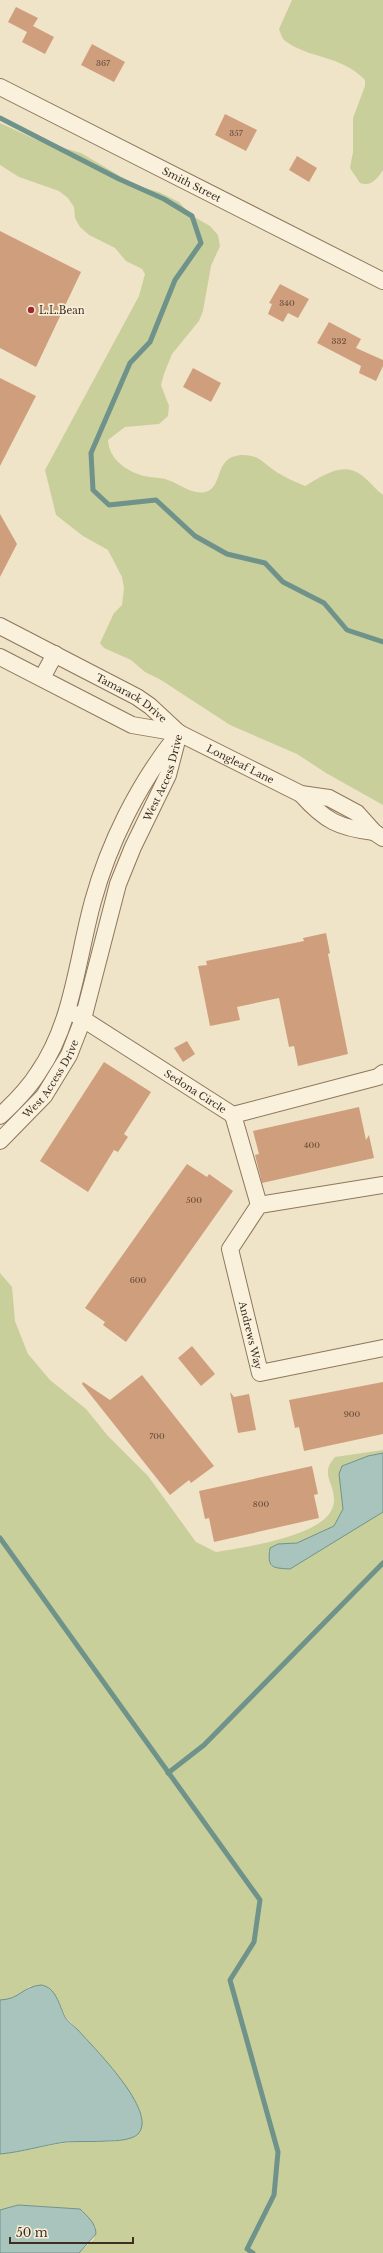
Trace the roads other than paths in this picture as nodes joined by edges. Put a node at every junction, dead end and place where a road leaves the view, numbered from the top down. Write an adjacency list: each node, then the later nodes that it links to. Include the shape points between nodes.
1 (0, 87): 2 (street, Smith Street)
2 (383, 280)
3 (0, 626): 4 (street, Tamarack Drive)
4 (55, 654): 6 (street); 7 (street, Tamarack Drive, via 137,697)
5 (0, 657): 6 (street, Tamarack Drive)
6 (42, 678): 7 (street, Tamarack Drive, via 132,725)
7 (179, 733): 8 (street, Longleaf Lane, via 301,794 318,813 349,829); 9 (street, West Access Drive, via 153,766 106,860 92,902); 10 (street, West Access Drive, via 168,776 118,884)
8 (379, 835)
9 (67, 1009): 10 (street, Sedona Circle); 13 (street, West Access Drive, via 51,1053 39,1073)
10 (83, 1019): 12 (street, Sedona Circle); 14 (street, West Access Drive, via 69,1055 54,1082 34,1108)
11 (383, 1073): 12 (street, Sedona Circle, via 378,1078)
12 (233, 1115): 16 (street)
13 (0, 1116)
14 (0, 1141)
15 (383, 1185): 16 (street)
16 (259, 1205): 17 (street, Andrews Way, via 230,1249 260,1373)
17 (383, 1348)

